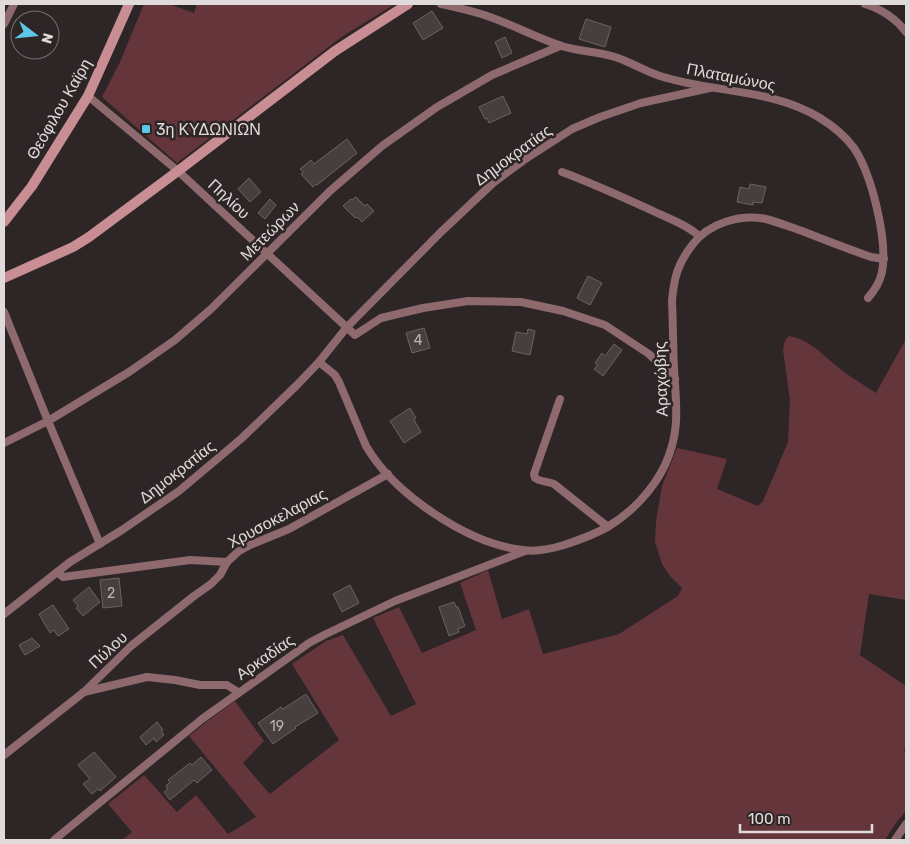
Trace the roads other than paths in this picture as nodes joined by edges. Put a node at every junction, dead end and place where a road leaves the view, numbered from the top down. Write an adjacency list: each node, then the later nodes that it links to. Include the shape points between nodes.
1 (14, 4): 6 (street)
2 (129, 4): 10 (street, Θεόφιλου Καϊρη)
3 (408, 4): 11 (street, via 335,51)
4 (441, 4): 8 (street, Πλαταμώνος, via 482,14)
5 (865, 4): 7 (street, via 888,15)
6 (4, 24)
7 (906, 32)
8 (560, 46): 9 (street, Πλαταμώνος, via 617,57 659,76); 15 (street, Μετεώρων, via 492,75 430,112 367,158)
9 (710, 88): 16 (street, Πλαταμώνος, via 788,102 811,112 839,132 858,155 867,176 882,232); 20 (street, Δημοκρατίας, via 600,117 572,129 524,160 486,189)
10 (88, 96): 11 (street, Πηλίου); 13 (street, Θεόφιλου Καϊρη, via 32,186)
11 (178, 171): 15 (street, Πηλίου); 17 (street, via 73,247)
12 (562, 172): 14 (street, via 678,222)
13 (4, 222)
14 (699, 236): 16 (street, Αραχώβης, via 726,222 764,219); 22 (street, Αραχώβης, via 684,256 674,285)
15 (266, 253): 20 (street, Πηλίου); 24 (street, Μετεώρων, via 175,340)
16 (884, 259): 18 (street, Πλαταμώνος, via 880,281)
17 (4, 278)
18 (868, 298)
19 (4, 312): 24 (street)
20 (347, 327): 21 (street, Δημοκρατίας); 22 (street, via 355,335 381,318 423,308 468,301 521,302 564,311 605,325 649,354)
21 (319, 362): 26 (street, Αραχώβης, via 340,382 366,446); 28 (street, Δημοκρατίας, via 242,438 179,491)
22 (675, 379): 27 (street, Αραχώβης, via 677,424 665,464 642,498)
23 (560, 399): 27 (street, via 535,478 554,484)
24 (48, 421): 25 (street, Μετεώρων); 28 (street)
25 (4, 443)
26 (388, 474): 29 (street, Αραχώβης, via 422,506 443,519 478,537); 30 (street, Χρυσοκελαριας, via 289,529 238,551)
27 (608, 527): 29 (street, Αραχώβης, via 560,546)
28 (100, 544): 31 (street, Δημοκρατίας)
29 (525, 551): 34 (street, Αρκαδίας, via 395,601 324,635)
30 (227, 562): 31 (street, Χρυσοκελαριας, via 190,560 63,577); 33 (street, Πύλου, via 216,579 131,646)
31 (57, 572): 32 (street, Δημοκρατίας)
32 (4, 614)
33 (84, 692): 34 (street, via 147,677 200,685 227,685); 35 (street, Πύλου)
34 (238, 692): 37 (street, Αρκαδίας)
35 (4, 755)
36 (906, 824): 38 (street)
37 (54, 840)
38 (895, 840)

